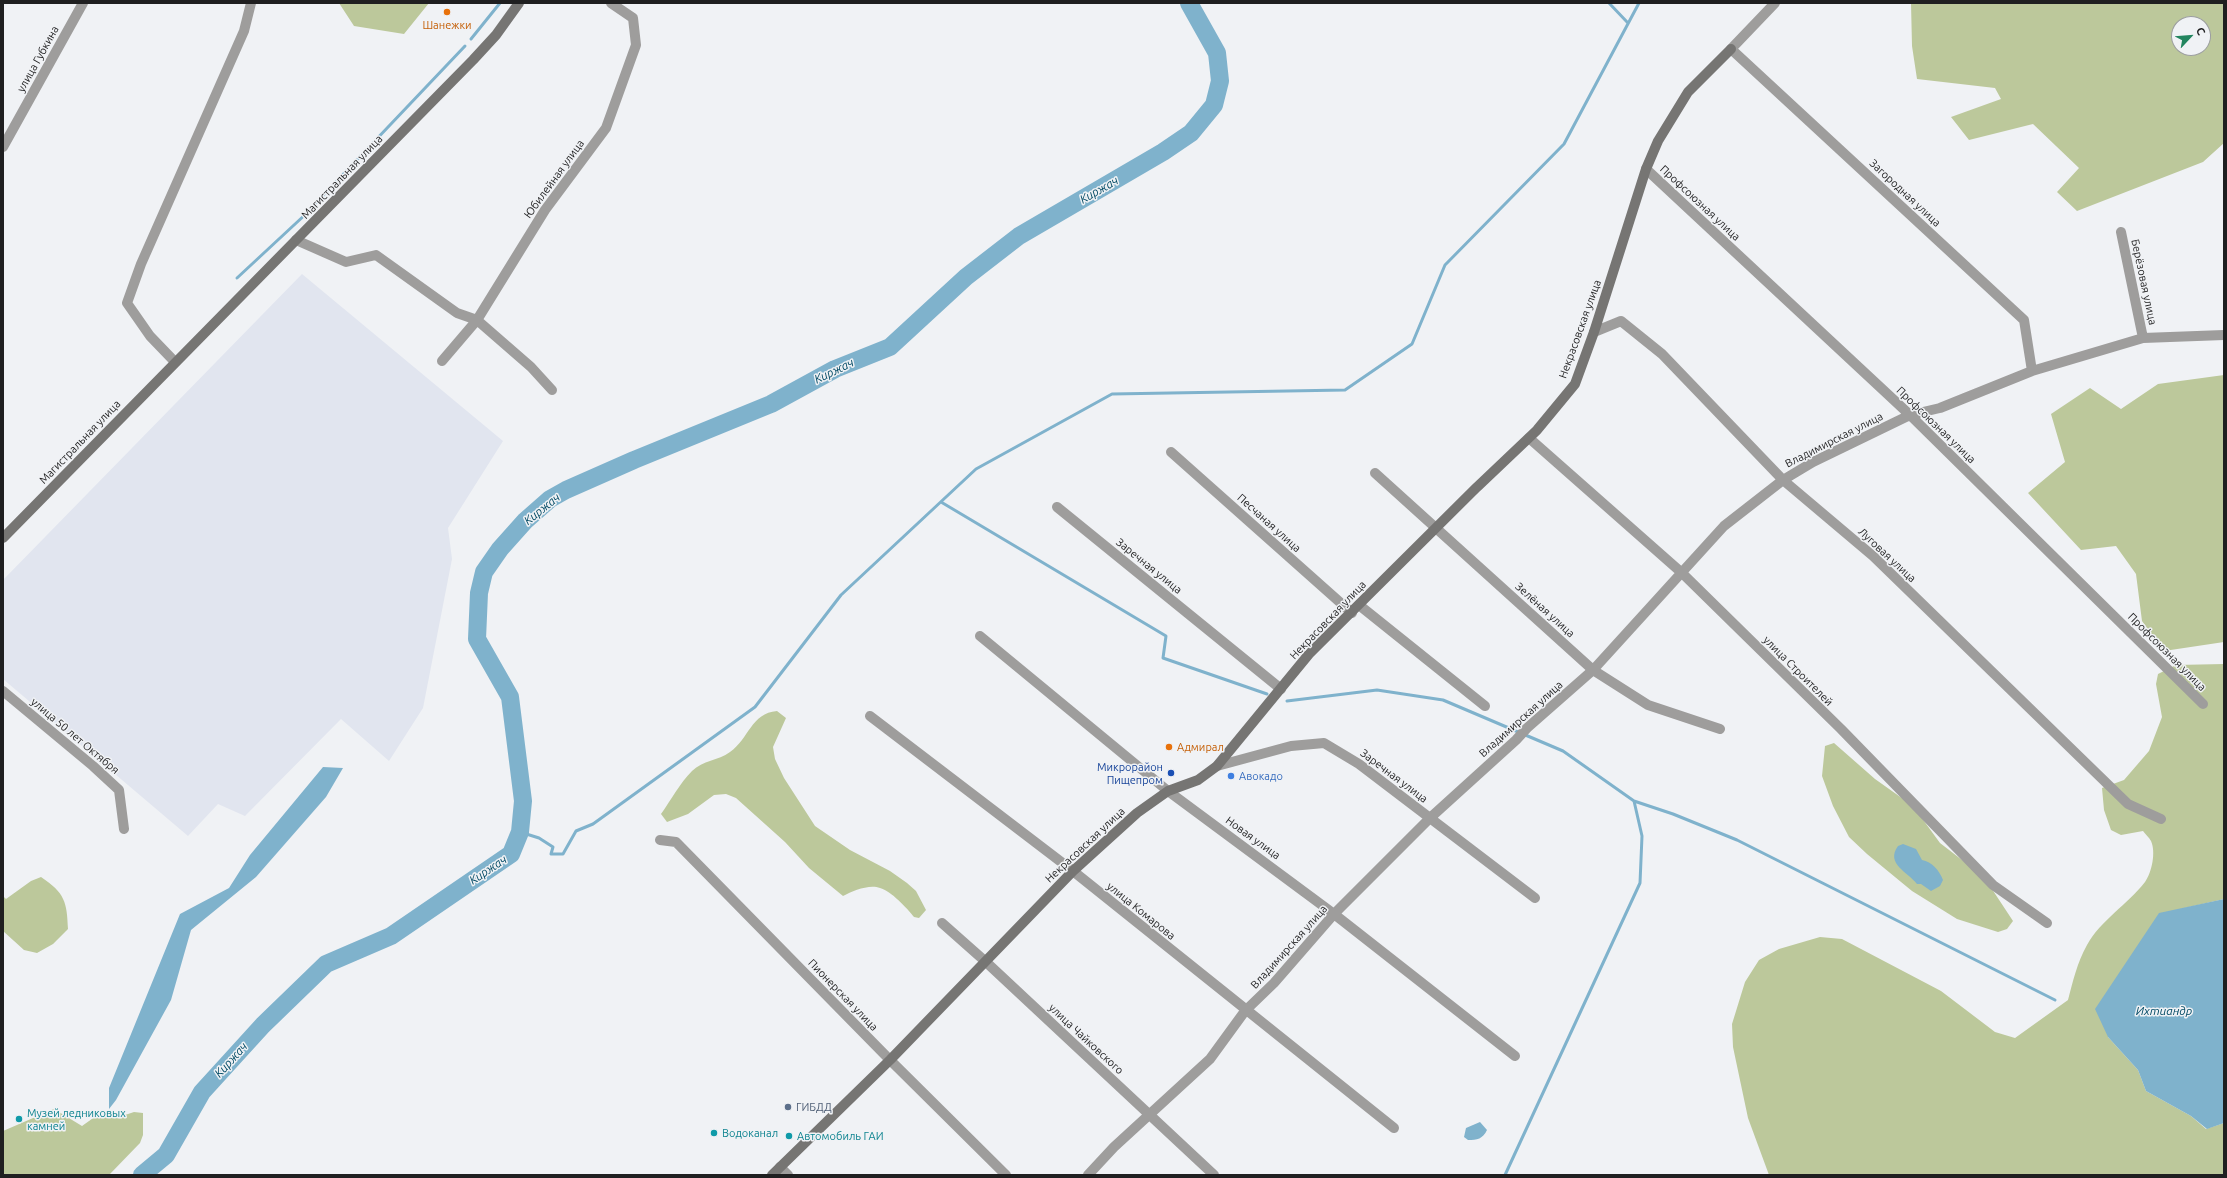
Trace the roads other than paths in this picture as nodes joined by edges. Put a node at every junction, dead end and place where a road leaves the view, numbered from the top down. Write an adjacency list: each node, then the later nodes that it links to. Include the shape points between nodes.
1 (83, 3): 7 (street, улица Губкина)
2 (251, 3): 16 (street, via 244,32 141,264 127,303 150,336)
3 (519, 3): 10 (street, Магистральная улица, via 496,35)
4 (611, 3): 11 (street, Юбилейная улица, via 633,18 636,45 606,128 545,210)
5 (1775, 3): 6 (street)
6 (1731, 49): 8 (street, Некрасовская улица, via 1688,92 1658,142); 17 (street, Загородная улица, via 2024,320)
7 (3, 147)
8 (1646, 169): 12 (street, Некрасовская улица); 19 (street, Профсоюзная улица)
9 (2121, 232): 14 (street, Берёзовая улица)
10 (296, 240): 11 (street, via 346,262 376,255 457,313); 16 (street, Магистральная улица)
11 (477, 320): 15 (street, Юбилейная улица); 18 (street, via 531,367)
12 (1594, 332): 20 (street, Некрасовская улица, via 1575,384); 23 (street, Луговая улица, via 1621,321 1662,354)
13 (2224, 335): 14 (street, Владимирская улица)
14 (2143, 338): 17 (street, Владимирская улица)
15 (442, 361)
16 (175, 362): 26 (street, Магистральная улица)
17 (2032, 371): 19 (street, Владимирская улица, via 1940,408)
18 (552, 390)
19 (1910, 415): 23 (street, Владимирская улица, via 1813,462); 33 (street, Профсоюзная улица)
20 (1529, 438): 25 (street, Некрасовская улица); 27 (street, улица Строителей)
21 (1170, 452): 28 (street, Песчаная улица)
22 (1375, 473): 25 (street, Зелёная улица)
23 (1783, 480): 27 (street, Владимирская улица, via 1724,526); 40 (street, Луговая улица, via 1873,556 2128,804)
24 (1057, 507): 31 (street, Заречная улица)
25 (1436, 527): 28 (street, Некрасовская улица); 30 (street, Зелёная улица)
26 (3, 538)
27 (1682, 573): 30 (street, Владимирская улица); 47 (street, улица Строителей, via 1993,885)
28 (1356, 609): 31 (street, Некрасовская улица, via 1309,654); 34 (street, Песчаная улица)
29 (980, 636): 38 (street, Новая улица)
30 (1593, 670): 36 (street, Зелёная улица, via 1648,705); 39 (street, Владимирская улица)
31 (1281, 689): 37 (street, Некрасовская улица)
32 (3, 691): 41 (street, улица 50 лет Октября, via 119,790)
33 (2203, 704)
34 (1485, 706)
35 (870, 716): 43 (street, улица Комарова)
36 (1720, 729)
37 (1217, 766): 38 (street, Некрасовская улица, via 1198,780); 39 (street, Заречная улица, via 1291,746 1324,743 1359,764)
38 (1168, 791): 43 (street, Некрасовская улица, via 1137,813); 45 (street, Новая улица)
39 (1430, 818): 44 (street, Заречная улица); 45 (street, Владимирская улица)
40 (2161, 819)
41 (124, 829)
42 (660, 840): 51 (street, Пионерская улица, via 676,842)
43 (1073, 871): 48 (street, Некрасовская улица); 49 (street, улица Комарова)
44 (1535, 898)
45 (1334, 914): 49 (street, Владимирская улица, via 1274,983); 50 (street, Новая улица)
46 (942, 923): 48 (street, улица Чайковского)
47 (2047, 923)
48 (986, 962): 51 (street, Некрасовская улица); 52 (street, улица Чайковского)
49 (1245, 1011): 52 (street, Владимирская улица, via 1210,1059); 53 (street, улица Комарова)
50 (1515, 1056)
51 (890, 1060): 54 (street, Некрасовская улица); 56 (street, Пионерская улица)
52 (1150, 1116): 57 (street, Владимирская улица, via 1114,1147); 58 (street, улица Чайковского)
53 (1394, 1128)
54 (776, 1171): 55 (street)
55 (788, 1175)
56 (1006, 1175)
57 (1088, 1175)
58 (1214, 1175)

